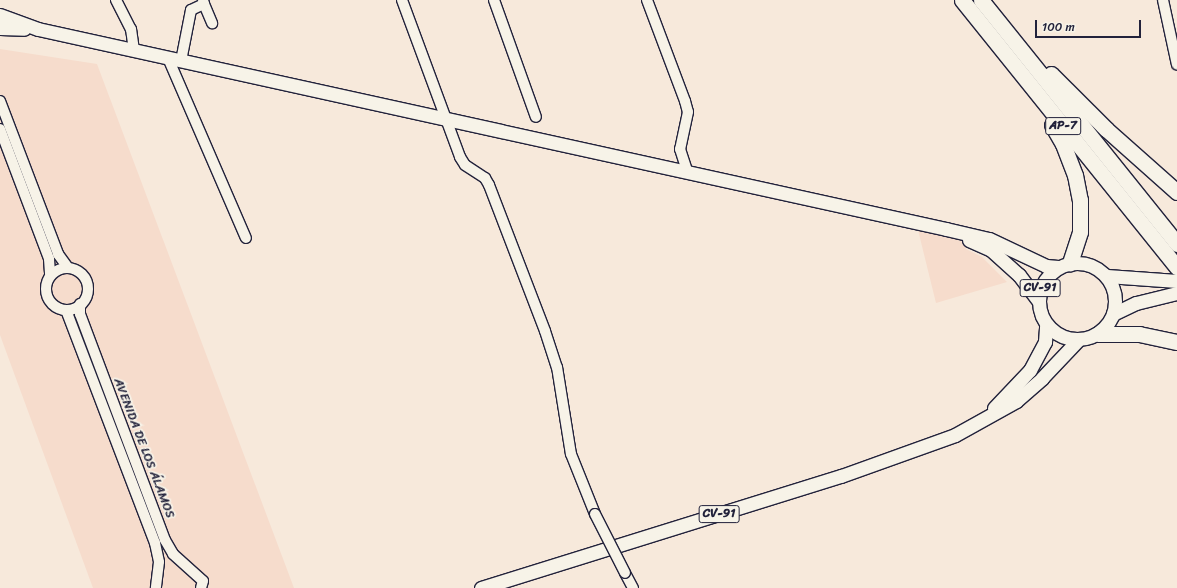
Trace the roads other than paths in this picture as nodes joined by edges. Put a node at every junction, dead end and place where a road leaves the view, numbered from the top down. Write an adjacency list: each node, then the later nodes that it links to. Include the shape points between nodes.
1 (116, 0): 14 (street, via 132,33)
2 (402, 0): 18 (street)
3 (494, 0): 19 (street)
4 (647, 0): 21 (street, via 688,112 680,149)
5 (981, 0): 13 (highway, AP-7)
6 (1163, 0): 16 (street)
7 (963, 1): 25 (highway, AP-7); 26 (highway, via 1064,144 1075,175 1080,200 1080,232)
8 (204, 2): 10 (street); 15 (street, via 191,10)
9 (0, 14): 12 (main road)
10 (212, 23)
11 (0, 28): 12 (main road)
12 (38, 29): 14 (main road)
13 (1006, 31): 22 (highway, via 1106,129); 25 (highway, AP-7)
14 (134, 51): 15 (main road)
15 (175, 59): 18 (main road); 24 (street)
16 (1177, 66)
17 (0, 101): 28 (street, via 58,254)
18 (444, 117): 21 (main road); 45 (street, bridge, via 465,165 485,178 489,185 557,368 571,454 595,514)
19 (536, 117)
20 (0, 129): 29 (street, via 49,260)
21 (687, 170): 23 (main road)
22 (1177, 192)
23 (946, 228): 26 (main road, via 989,239 1046,266); 33 (main road, via 991,250 1019,275)
24 (246, 238)
25 (1171, 248): 27 (highway, AP-7)
26 (1064, 265): 30 (main road, CV-91, via 1084,263 1096,267); 33 (main road, CV-91, via 1047,276)
27 (1177, 267)
28 (68, 268): 29 (street); 34 (street, via 81,273 86,280 87,294)
29 (50, 275): 35 (street, via 46,294 53,304)
30 (1106, 276): 31 (main road); 36 (main road, via 1113,287 1116,301)
31 (1177, 281)
32 (1177, 293): 36 (main road, via 1136,303)
33 (1038, 300): 37 (main road, CV-91, via 1040,314)
34 (80, 304): 35 (street); 43 (street, AVENIDA DE LOS ÁLAMOS, via 80,314 165,540 172,554 203,581)
35 (66, 310): 42 (street, AVENIDA DE LOS ÁLAMOS, via 155,543 159,562)
36 (1113, 314): 38 (main road)
37 (1046, 326): 39 (main road, via 1060,336); 41 (main road, CV-91, via 1045,342 1019,383 988,414)
38 (1098, 334): 39 (main road, CV-91); 40 (highway, via 1139,334)
39 (1078, 340): 41 (main road, CV-91, via 1016,401)
40 (1177, 342)
41 (955, 435): 44 (main road, CV-91, via 841,476)
42 (156, 588)
43 (201, 588)
44 (481, 588)
45 (633, 588)

